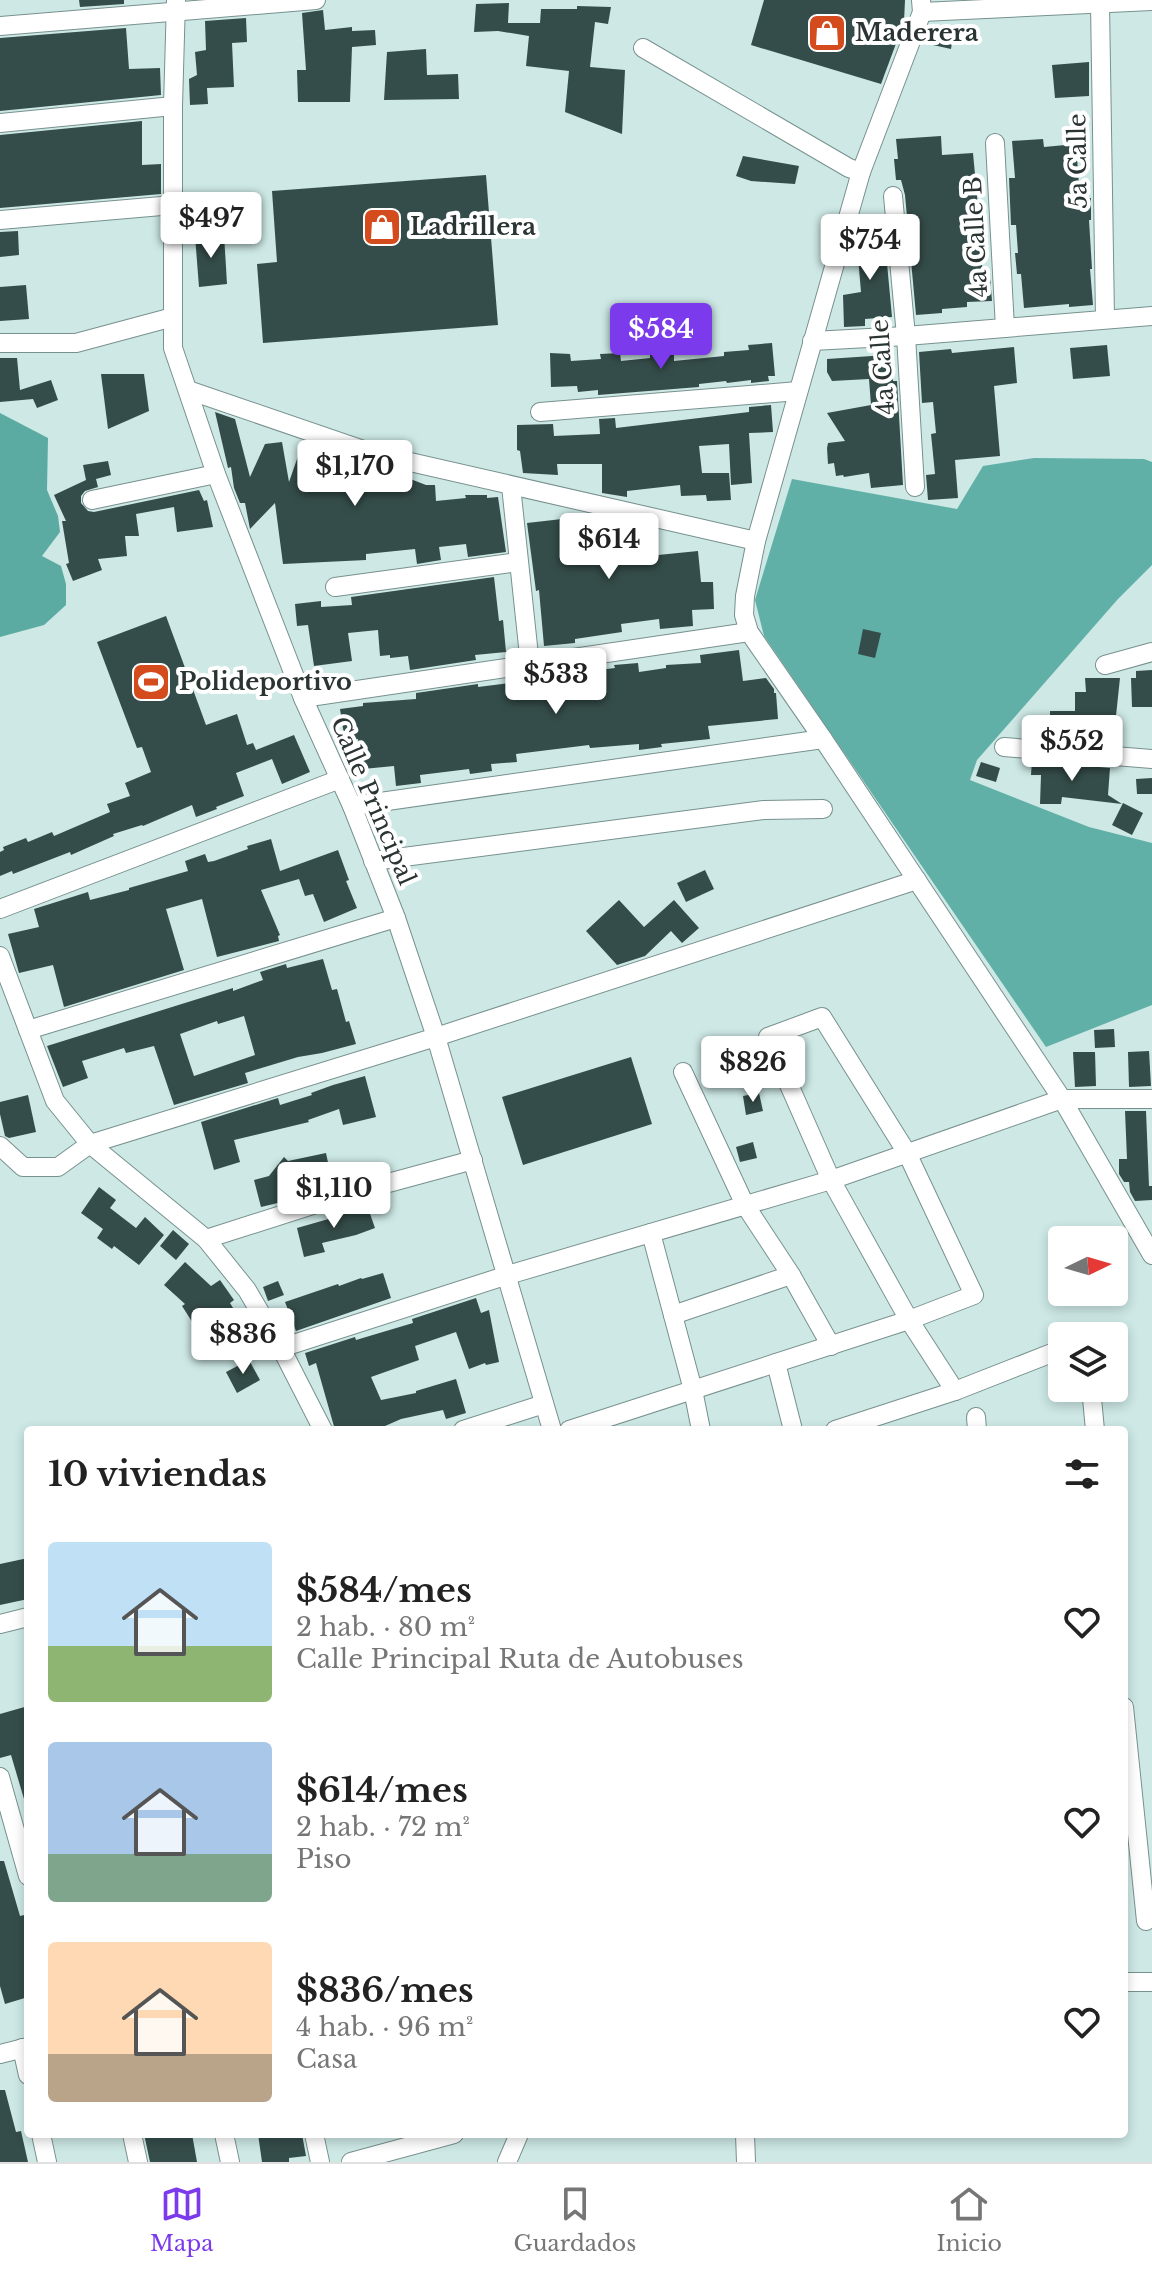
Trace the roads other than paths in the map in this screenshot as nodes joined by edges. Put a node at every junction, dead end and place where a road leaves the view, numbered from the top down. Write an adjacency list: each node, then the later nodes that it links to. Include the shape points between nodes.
1 (316, 0): 4 (street)
2 (1139, 1): 3 (street)
3 (1100, 4): 5 (street); 17 (street, 5a Calle)
4 (176, 6): 6 (street); 8 (street, Calle Principal)
5 (922, 6): 11 (street)
6 (0, 26)
7 (643, 48): 11 (street)
8 (173, 106): 9 (street); 13 (street, Calle Principal)
9 (0, 123)
10 (995, 143): 18 (street, 4a Calle B)
11 (861, 172): 20 (street)
12 (893, 196): 19 (street, 4a Calle)
13 (173, 205): 14 (street); 16 (street, Calle Principal)
14 (0, 220)
15 (1152, 316): 17 (street)
16 (173, 317): 21 (street, via 76,343); 22 (street, Calle Principal, via 173,348)
17 (1105, 318): 18 (street)
18 (1005, 328): 19 (street)
19 (906, 336): 20 (street); 27 (street, 4a Calle)
20 (812, 341): 23 (street)
21 (0, 343)
22 (188, 390): 25 (street, Calle Principal); 26 (street, via 375,454)
23 (798, 391): 24 (street); 29 (street)
24 (540, 412)
25 (216, 474): 28 (street); 36 (street, Calle Principal)
26 (511, 486): 29 (street); 30 (street)
27 (915, 487)
28 (92, 500)
29 (756, 541): 32 (street, via 745,596)
30 (518, 562): 31 (street); 34 (street)
31 (335, 587)
32 (749, 632): 34 (street); 37 (street)
33 (1152, 652): 35 (street)
34 (530, 665): 36 (street)
35 (1105, 665)
36 (303, 698): 40 (street, Calle Principal)
37 (823, 739): 41 (street); 44 (street)
38 (1004, 747): 39 (street)
39 (1152, 759)
40 (340, 779): 41 (street, Calle Principal); 45 (street)
41 (352, 806): 43 (street, Calle Principal)
42 (823, 809): 43 (street, via 764,810)
43 (373, 861): 46 (street, Calle Principal)
44 (917, 880): 49 (street); 51 (street)
45 (0, 909)
46 (396, 918): 48 (street); 49 (street, Calle Principal)
47 (0, 956): 48 (street)
48 (28, 1030): 53 (street, via 55,1101)
49 (436, 1037): 53 (street); 56 (street, Calle Principal)
50 (683, 1072): 58 (street)
51 (1062, 1099): 52 (street); 55 (street); 61 (street)
52 (1152, 1099)
53 (90, 1144): 54 (street, via 58,1167 23,1167); 60 (street)
54 (0, 1146)
55 (907, 1153): 57 (street); 57 (street, via 822,1017 768,1037); 65 (street, via 974,1295)
56 (473, 1160): 60 (street); 62 (street, Calle Principal)
57 (831, 1180): 58 (street); 65 (street)
58 (745, 1205): 59 (street); 63 (street)
59 (651, 1233): 62 (street); 64 (street)
60 (206, 1239): 67 (street, via 247,1290)
61 (1152, 1255)
62 (508, 1275): 67 (street); 73 (street, Calle Principal)
63 (791, 1275): 64 (street); 66 (street)
64 (673, 1315): 70 (street)
65 (909, 1320): 66 (street); 71 (street)
66 (831, 1346): 69 (street)
67 (281, 1348): 74 (street)
68 (1048, 1354): 71 (street)
69 (776, 1363): 70 (street); 79 (street)
70 (693, 1390): 77 (street); 78 (street)
71 (955, 1391): 80 (street)
72 (1092, 1402): 81 (street)
73 (544, 1404): 75 (street); 76 (street, Calle Principal)
74 (321, 1426)
75 (475, 1426)
76 (551, 1426)
77 (581, 1426)
78 (700, 1426)
79 (792, 1426)
80 (847, 1426)
81 (1095, 1426)
82 (24, 1618): 83 (street)
83 (0, 1624)
84 (1128, 1746): 87 (street)
85 (0, 1777): 86 (street)
86 (24, 1862)
87 (1146, 1921)
88 (1128, 1982): 89 (street)
89 (1152, 1982)
90 (24, 2048): 91 (street)
91 (0, 2054)
92 (42, 2138): 99 (street)
93 (133, 2138): 100 (street)
94 (225, 2138): 101 (street)
95 (315, 2138): 102 (street)
96 (439, 2138): 103 (street)
97 (517, 2138): 104 (street)
98 (745, 2138): 105 (street)
99 (47, 2162)
100 (138, 2162)
101 (230, 2162)
102 (320, 2162)
103 (351, 2162)
104 (507, 2162)
105 (746, 2162)

